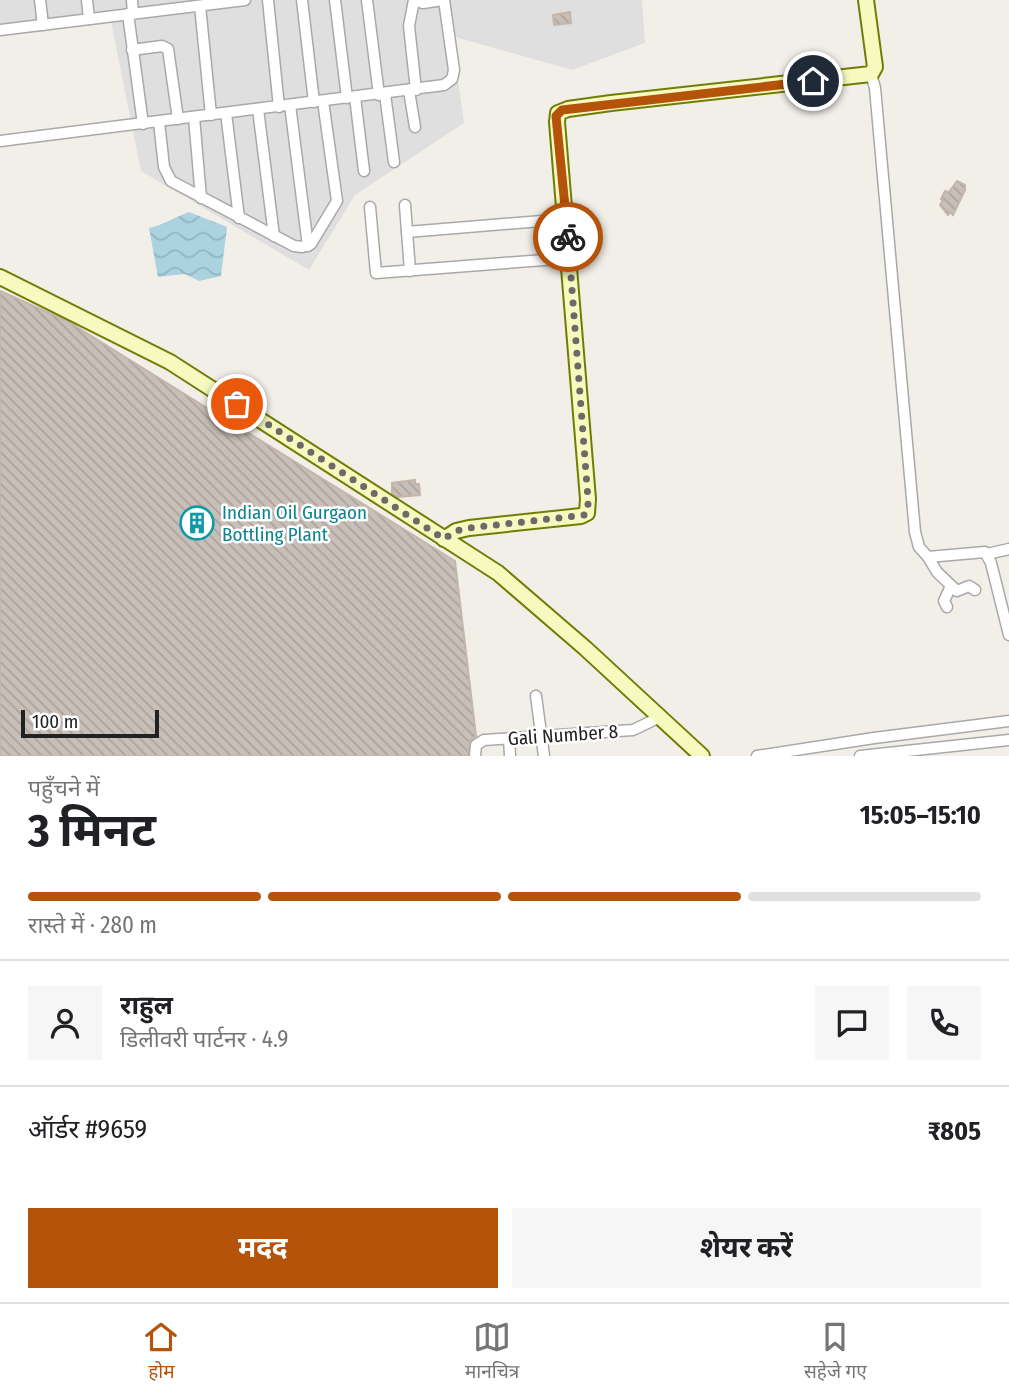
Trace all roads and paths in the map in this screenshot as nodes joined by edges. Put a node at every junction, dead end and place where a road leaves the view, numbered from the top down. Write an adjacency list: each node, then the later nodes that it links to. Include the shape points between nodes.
1 (40, 0): 17 (street)
2 (87, 0): 16 (street)
3 (131, 0): 15 (street)
4 (245, 0): 12 (street)
5 (268, 0): 25 (street)
6 (302, 0): 24 (street)
7 (335, 0): 23 (street)
8 (367, 0): 22 (street)
9 (414, 0): 10 (street); 21 (street, via 409,26)
10 (443, 0): 21 (street, via 453,79)
11 (866, 0): 20 (street, via 875,67)
12 (217, 2): 14 (street)
13 (178, 4): 14 (street); 15 (street)
14 (200, 6): 28 (street)
15 (131, 14): 16 (street); 19 (street)
16 (89, 19): 17 (street)
17 (43, 25): 18 (street)
18 (0, 30)
19 (132, 50): 30 (street, via 168,49); 32 (street)
20 (871, 74): 41 (street, via 562,110 556,116); 51 (street, via 915,532)
21 (413, 90): 22 (street); 33 (street)
22 (382, 94): 23 (street); 35 (street)
23 (351, 98): 24 (street); 36 (street)
24 (318, 102): 25 (street); 44 (street, via 337,201)
25 (285, 106): 26 (street); 44 (street)
26 (258, 109): 27 (street); 43 (street)
27 (226, 113): 28 (street); 40 (street)
28 (211, 115): 29 (street)
29 (194, 117): 30 (street); 37 (street)
30 (178, 119): 31 (street)
31 (159, 122): 32 (street); 37 (street, via 168,178)
32 (143, 124): 34 (street)
33 (415, 127)
34 (0, 141)
35 (394, 162)
36 (364, 171)
37 (201, 198): 40 (street)
38 (405, 205): 42 (street)
39 (370, 207): 46 (street, via 376,273)
40 (239, 218): 43 (street)
41 (566, 219): 42 (street); 45 (street)
42 (407, 232): 46 (street)
43 (274, 236): 44 (street, via 294,246)
44 (309, 246)
45 (570, 258): 46 (street); 48 (street, via 587,513 469,528)
46 (410, 271)
47 (0, 276): 48 (street, via 179,368)
48 (444, 539): 57 (street, via 526,595)
49 (1009, 548): 50 (street)
50 (987, 554): 51 (street); 55 (street)
51 (928, 557): 52 (street)
52 (951, 586): 53 (street, via 960,592 969,586); 54 (street, via 944,598)
53 (975, 590)
54 (947, 607)
55 (1009, 635)
56 (536, 696): 59 (street)
57 (660, 717): 59 (street, Gali Number 8, via 633,730); 65 (street)
58 (1009, 721): 66 (street)
59 (541, 736): 60 (street, Gali Number 8); 64 (street)
60 (509, 738): 62 (street, Gali Number 8, via 479,742); 63 (street)
61 (1009, 740): 67 (street)
62 (475, 756)
63 (510, 756)
64 (544, 756)
65 (702, 756)
66 (757, 756)
67 (860, 756)

